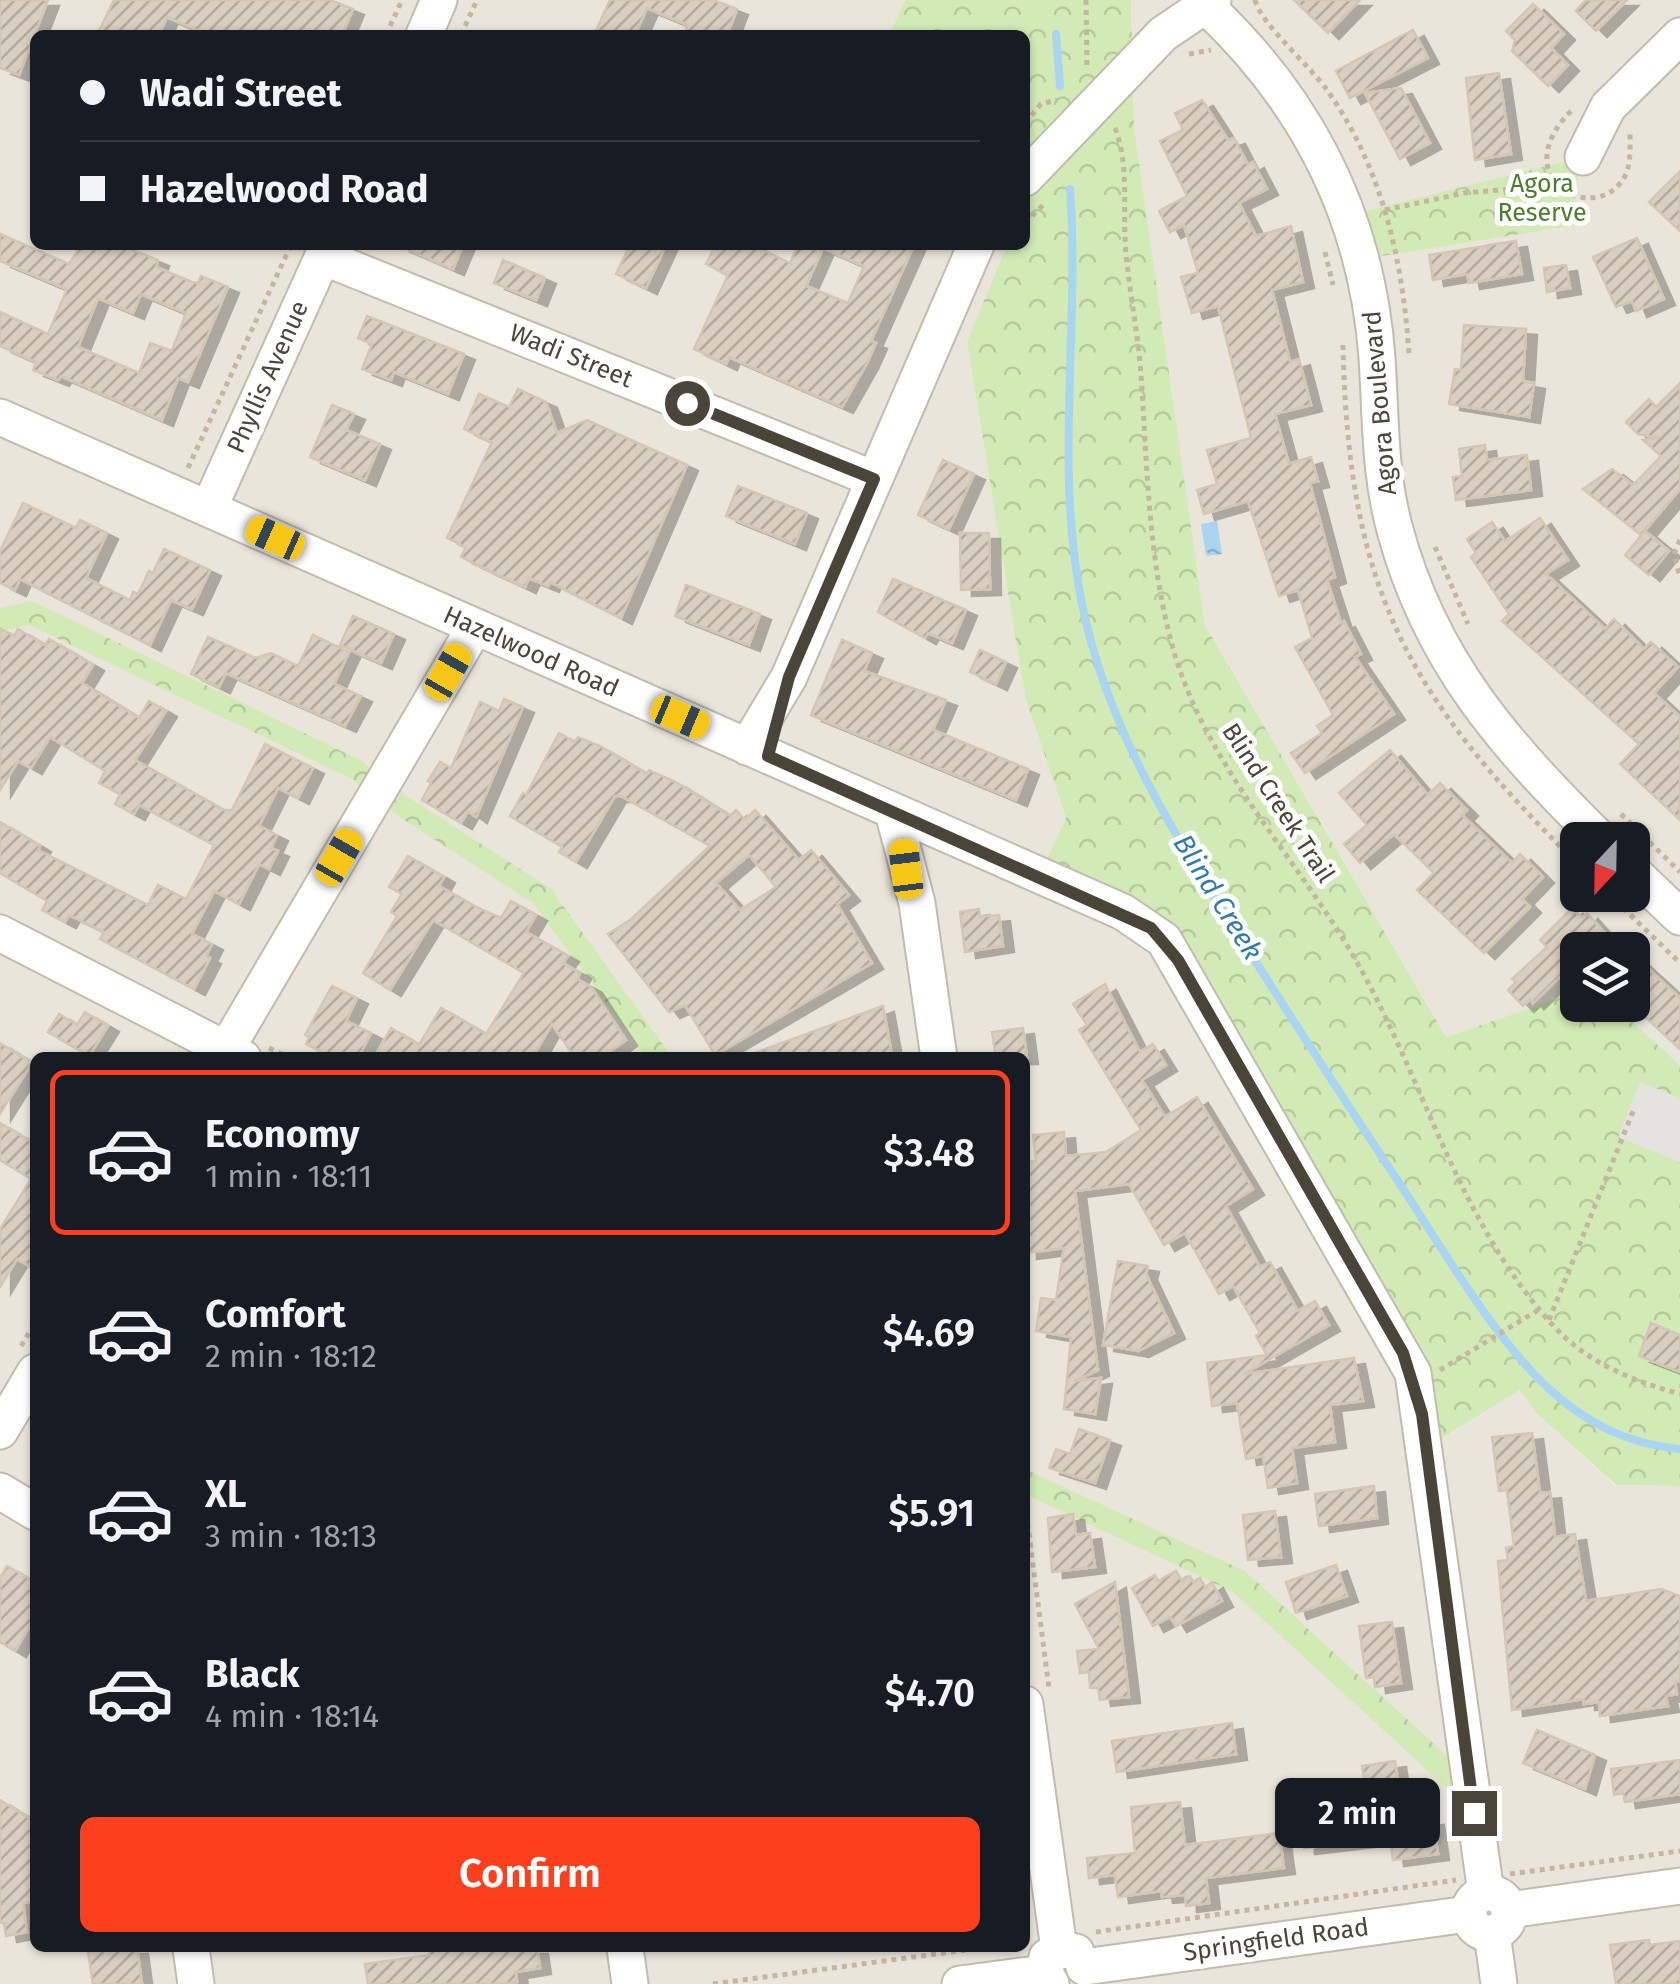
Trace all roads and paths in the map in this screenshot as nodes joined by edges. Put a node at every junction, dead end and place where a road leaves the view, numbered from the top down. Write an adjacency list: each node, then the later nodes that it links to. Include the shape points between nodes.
1 (402, 0): 6 (path)
2 (440, 0): 7 (street)
3 (478, 0): 8 (path)
4 (1086, 0): 10 (path)
5 (1210, 4): 13 (street, via 1172,25); 31 (street, Agora Boulevard, via 1282,88 1344,200 1374,320 1385,488 1422,608 1494,729)
6 (388, 30)
7 (426, 30)
8 (463, 30)
9 (1680, 36): 12 (street, via 1608,107)
10 (1088, 72)
11 (1123, 120): 44 (path, Blind Creek Trail, via 1114,130 1124,154 1124,229 1154,547 1186,689 1247,800 1354,956 1476,1212)
12 (1583, 157)
13 (1030, 173)
14 (1551, 179): 19 (path, via 1385,210)
15 (313, 250): 21 (path)
16 (314, 250): 23 (street, Phyllis Avenue)
17 (316, 250): 22 (street, Wadi Street)
18 (974, 250): 22 (street)
19 (1410, 366)
20 (0, 416): 23 (street, Hazelwood Road)
21 (187, 471)
22 (874, 479): 29 (street)
23 (208, 508): 27 (street, Hazelwood Road)
24 (1432, 540): 28 (path)
25 (1680, 540): 26 (path, via 1674,554)
26 (1680, 578)
27 (476, 627): 29 (street, Hazelwood Road); 41 (street)
28 (1475, 638)
29 (758, 751): 30 (street, Hazelwood Road)
30 (894, 812): 32 (street, Hazelwood Road); 36 (street)
31 (1605, 822)
32 (931, 829): 36 (street); 59 (street, Hazelwood Road, via 1122,912 1164,940 1403,1353 1422,1414)
33 (1650, 852): 34 (path)
34 (1680, 872)
35 (1650, 888): 38 (street)
36 (917, 902): 42 (street)
37 (1628, 912): 40 (path)
38 (1680, 917)
39 (0, 933): 41 (street)
40 (1680, 963)
41 (238, 1052)
42 (938, 1052)
43 (1634, 1110): 45 (path)
44 (1540, 1309): 45 (path, Blind Creek Trail); 47 (path)
45 (1549, 1321): 50 (path, Blind Creek Trail, via 1602,1365)
46 (1434, 1356): 47 (path)
47 (1440, 1371): 49 (path)
48 (30, 1381): 51 (street)
49 (1442, 1387)
50 (1680, 1394)
51 (0, 1432)
52 (0, 1492): 53 (street)
53 (30, 1509)
54 (1030, 1736): 63 (street)
55 (1680, 1851): 56 (path, via 1508,1874)
56 (1505, 1856)
57 (1457, 1861): 63 (path, via 1459,1880)
58 (1680, 1886): 59 (street, Springfield Road)
59 (1489, 1912): 63 (street, Springfield Road); 68 (street, Hazelwood Road)
60 (191, 1952): 64 (street)
61 (626, 1952): 65 (street)
62 (951, 1952): 66 (path)
63 (1066, 1965): 67 (street, Springfield Road)
64 (196, 1984)
65 (630, 1984)
66 (714, 1984)
67 (960, 1984)
68 (1498, 1984)

